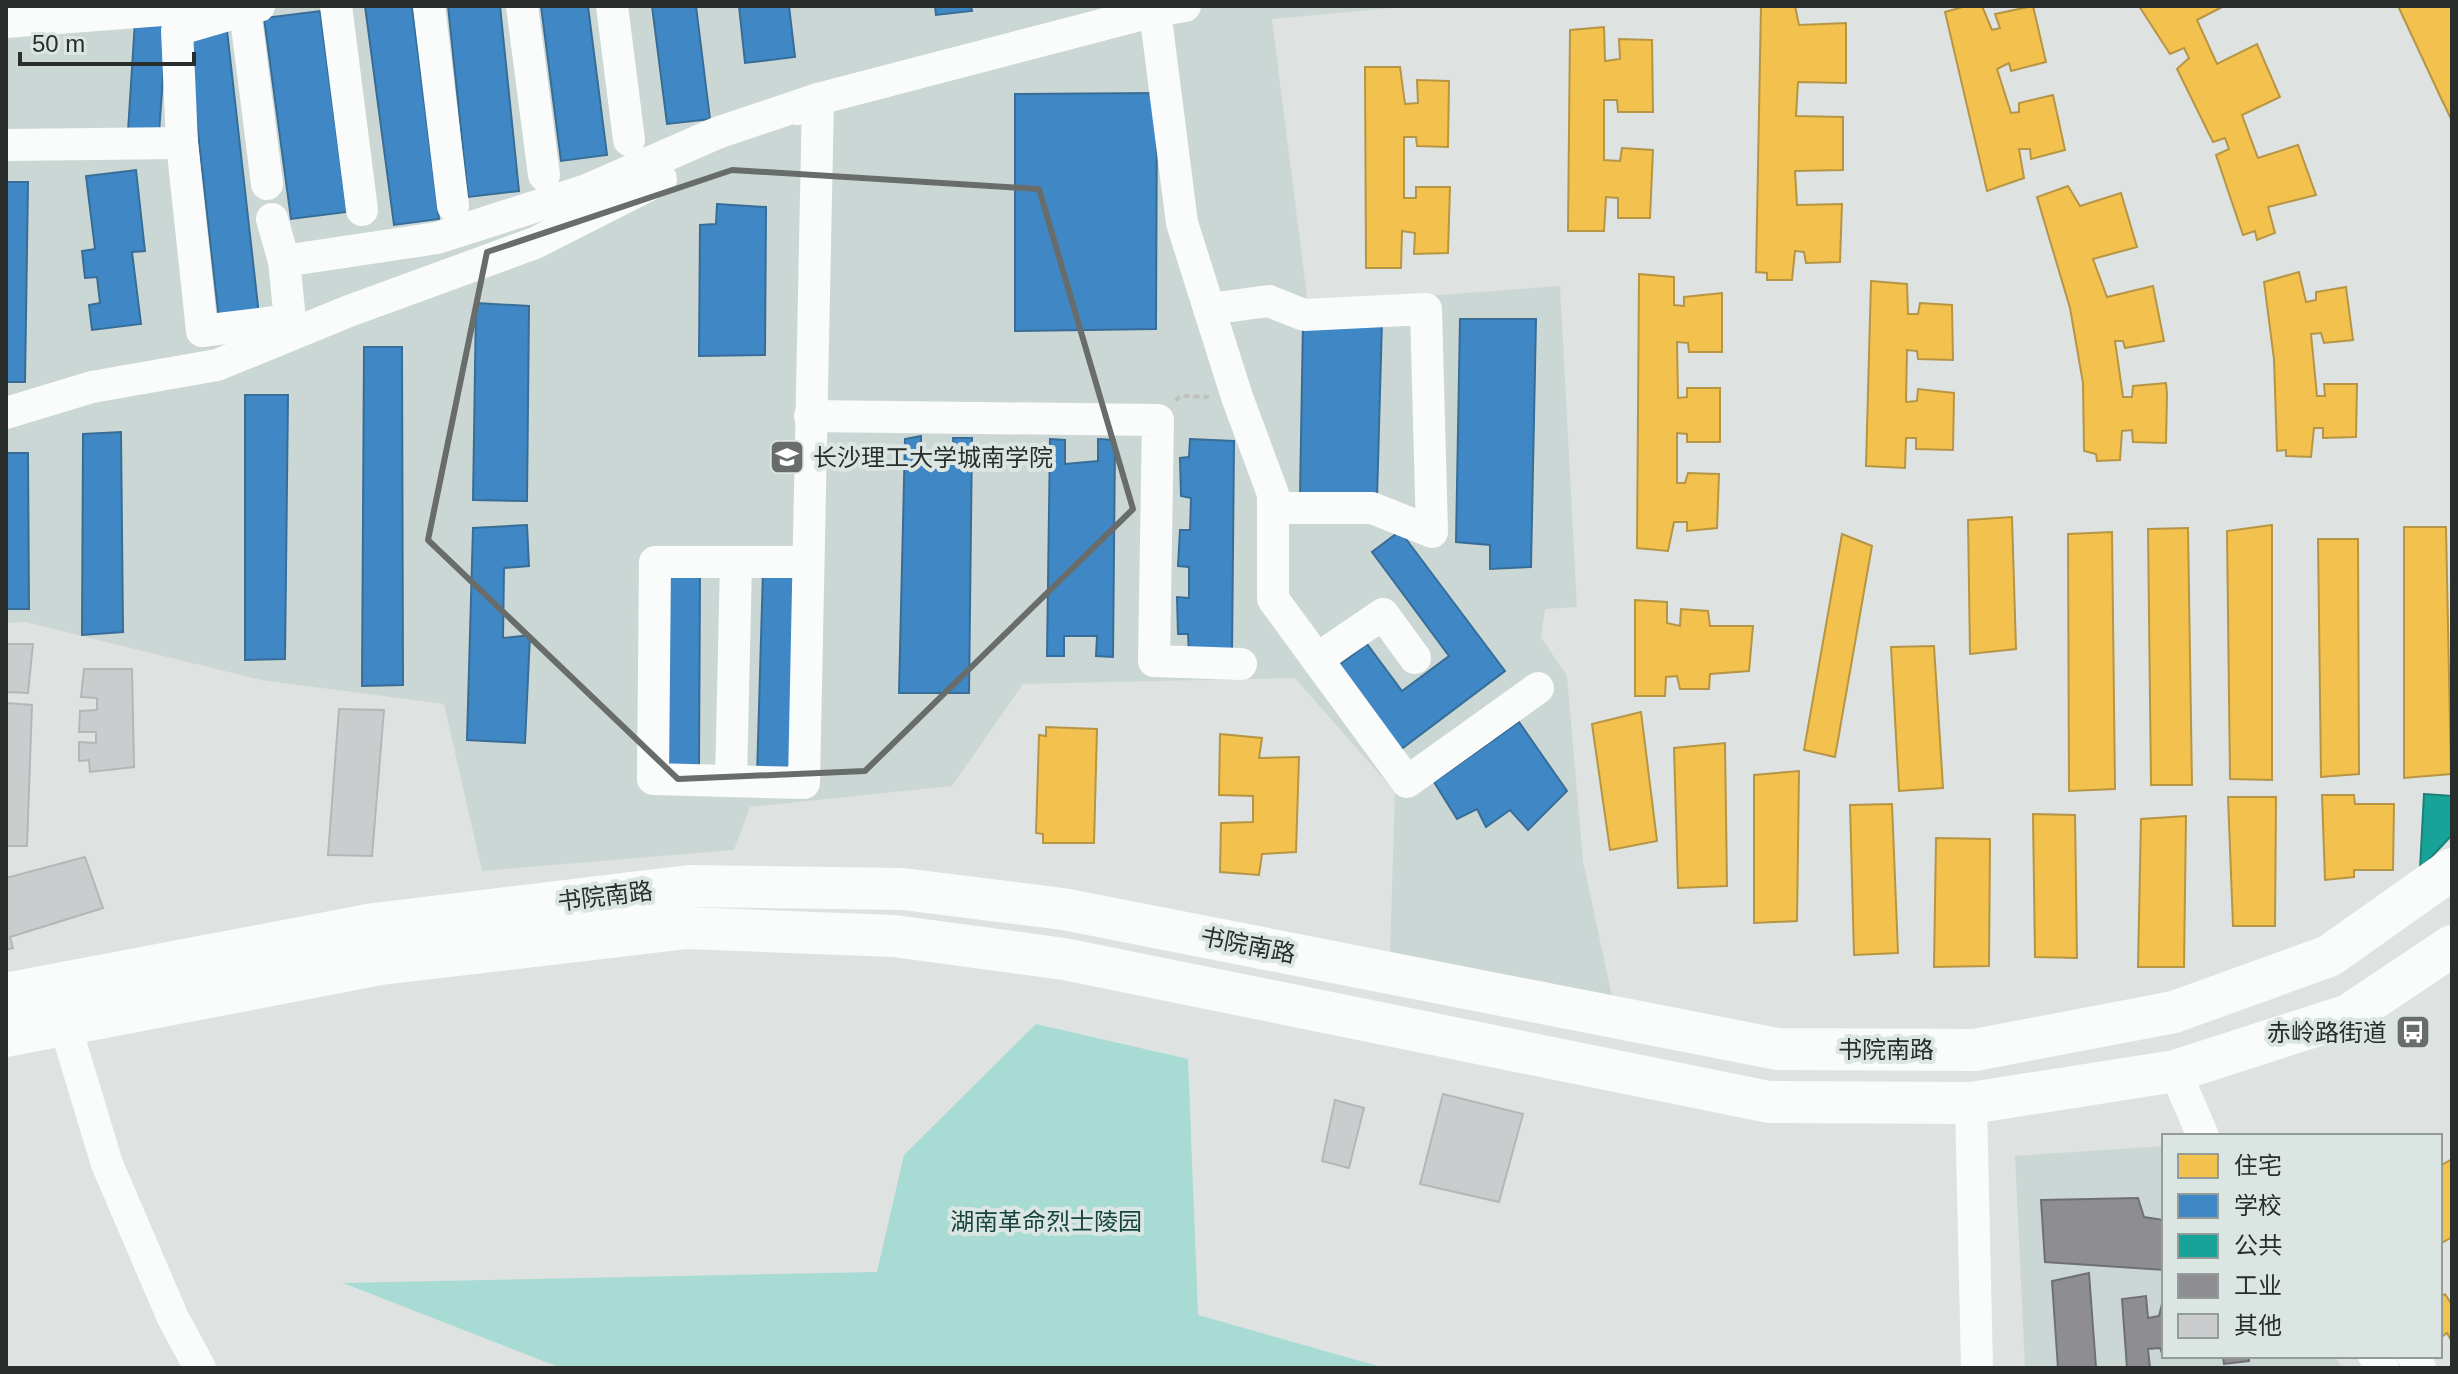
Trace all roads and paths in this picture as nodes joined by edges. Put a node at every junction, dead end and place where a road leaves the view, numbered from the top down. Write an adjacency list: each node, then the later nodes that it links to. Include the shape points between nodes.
1 (183, 6): 8 (street)
2 (336, 6): 16 (street)
3 (429, 6): 15 (street)
4 (522, 6): 13 (street)
5 (612, 6): 10 (street)
6 (252, 8): 11 (street, via 177,30); 14 (street)
7 (1170, 8): 9 (street); 19 (street, via 1182,223)
8 (6, 22)
9 (818, 99): 18 (street, via 717,133 587,190 437,238); 21 (street, via 535,243 217,365 92,387); 22 (street)
10 (629, 140)
11 (182, 143): 12 (street); 18 (street, via 202,331 290,320)
12 (6, 145)
13 (544, 175)
14 (267, 184)
15 (453, 206)
16 (362, 210)
17 (272, 219): 18 (street)
18 (284, 261)
19 (1209, 309): 20 (street); 24 (street, via 1269,301 1304,315 1426,309 1432,532 1372,508)
20 (1237, 397): 23 (path, via 1180,396); 24 (street, via 1273,494)
21 (6, 413)
22 (810, 416): 23 (street); 26 (street)
23 (1158, 420): 29 (street, via 1154,661)
24 (1273, 508): 28 (street, via 1273,599)
25 (736, 562): 26 (street); 31 (street); 31 (street, via 655,562 653,779)
26 (807, 562): 31 (street, via 804,783)
27 (1415, 658): 28 (street, via 1383,614)
28 (1317, 659): 30 (street, via 1407,782)
29 (1241, 664)
30 (1538, 688)
31 (731, 781)
32 (2452, 869): 34 (main road, 书院南路, via 2329,956 2174,1012 1975,1050 1777,1049 1063,909 903,889 689,886 374,924)
33 (2452, 946): 37 (main road, 书院南路, via 2349,1015)
34 (6, 994)
35 (65, 1025): 36 (main road, 书院南路); 38 (main road, 书院南路, via 381,964 687,928 894,936 1064,959 1769,1102); 40 (street, via 107,1164)
36 (6, 1036)
37 (2175, 1071): 38 (main road, 书院南路); 39 (street)
38 (1971, 1103): 41 (street)
39 (2202, 1134)
40 (200, 1368)
41 (1977, 1368)

